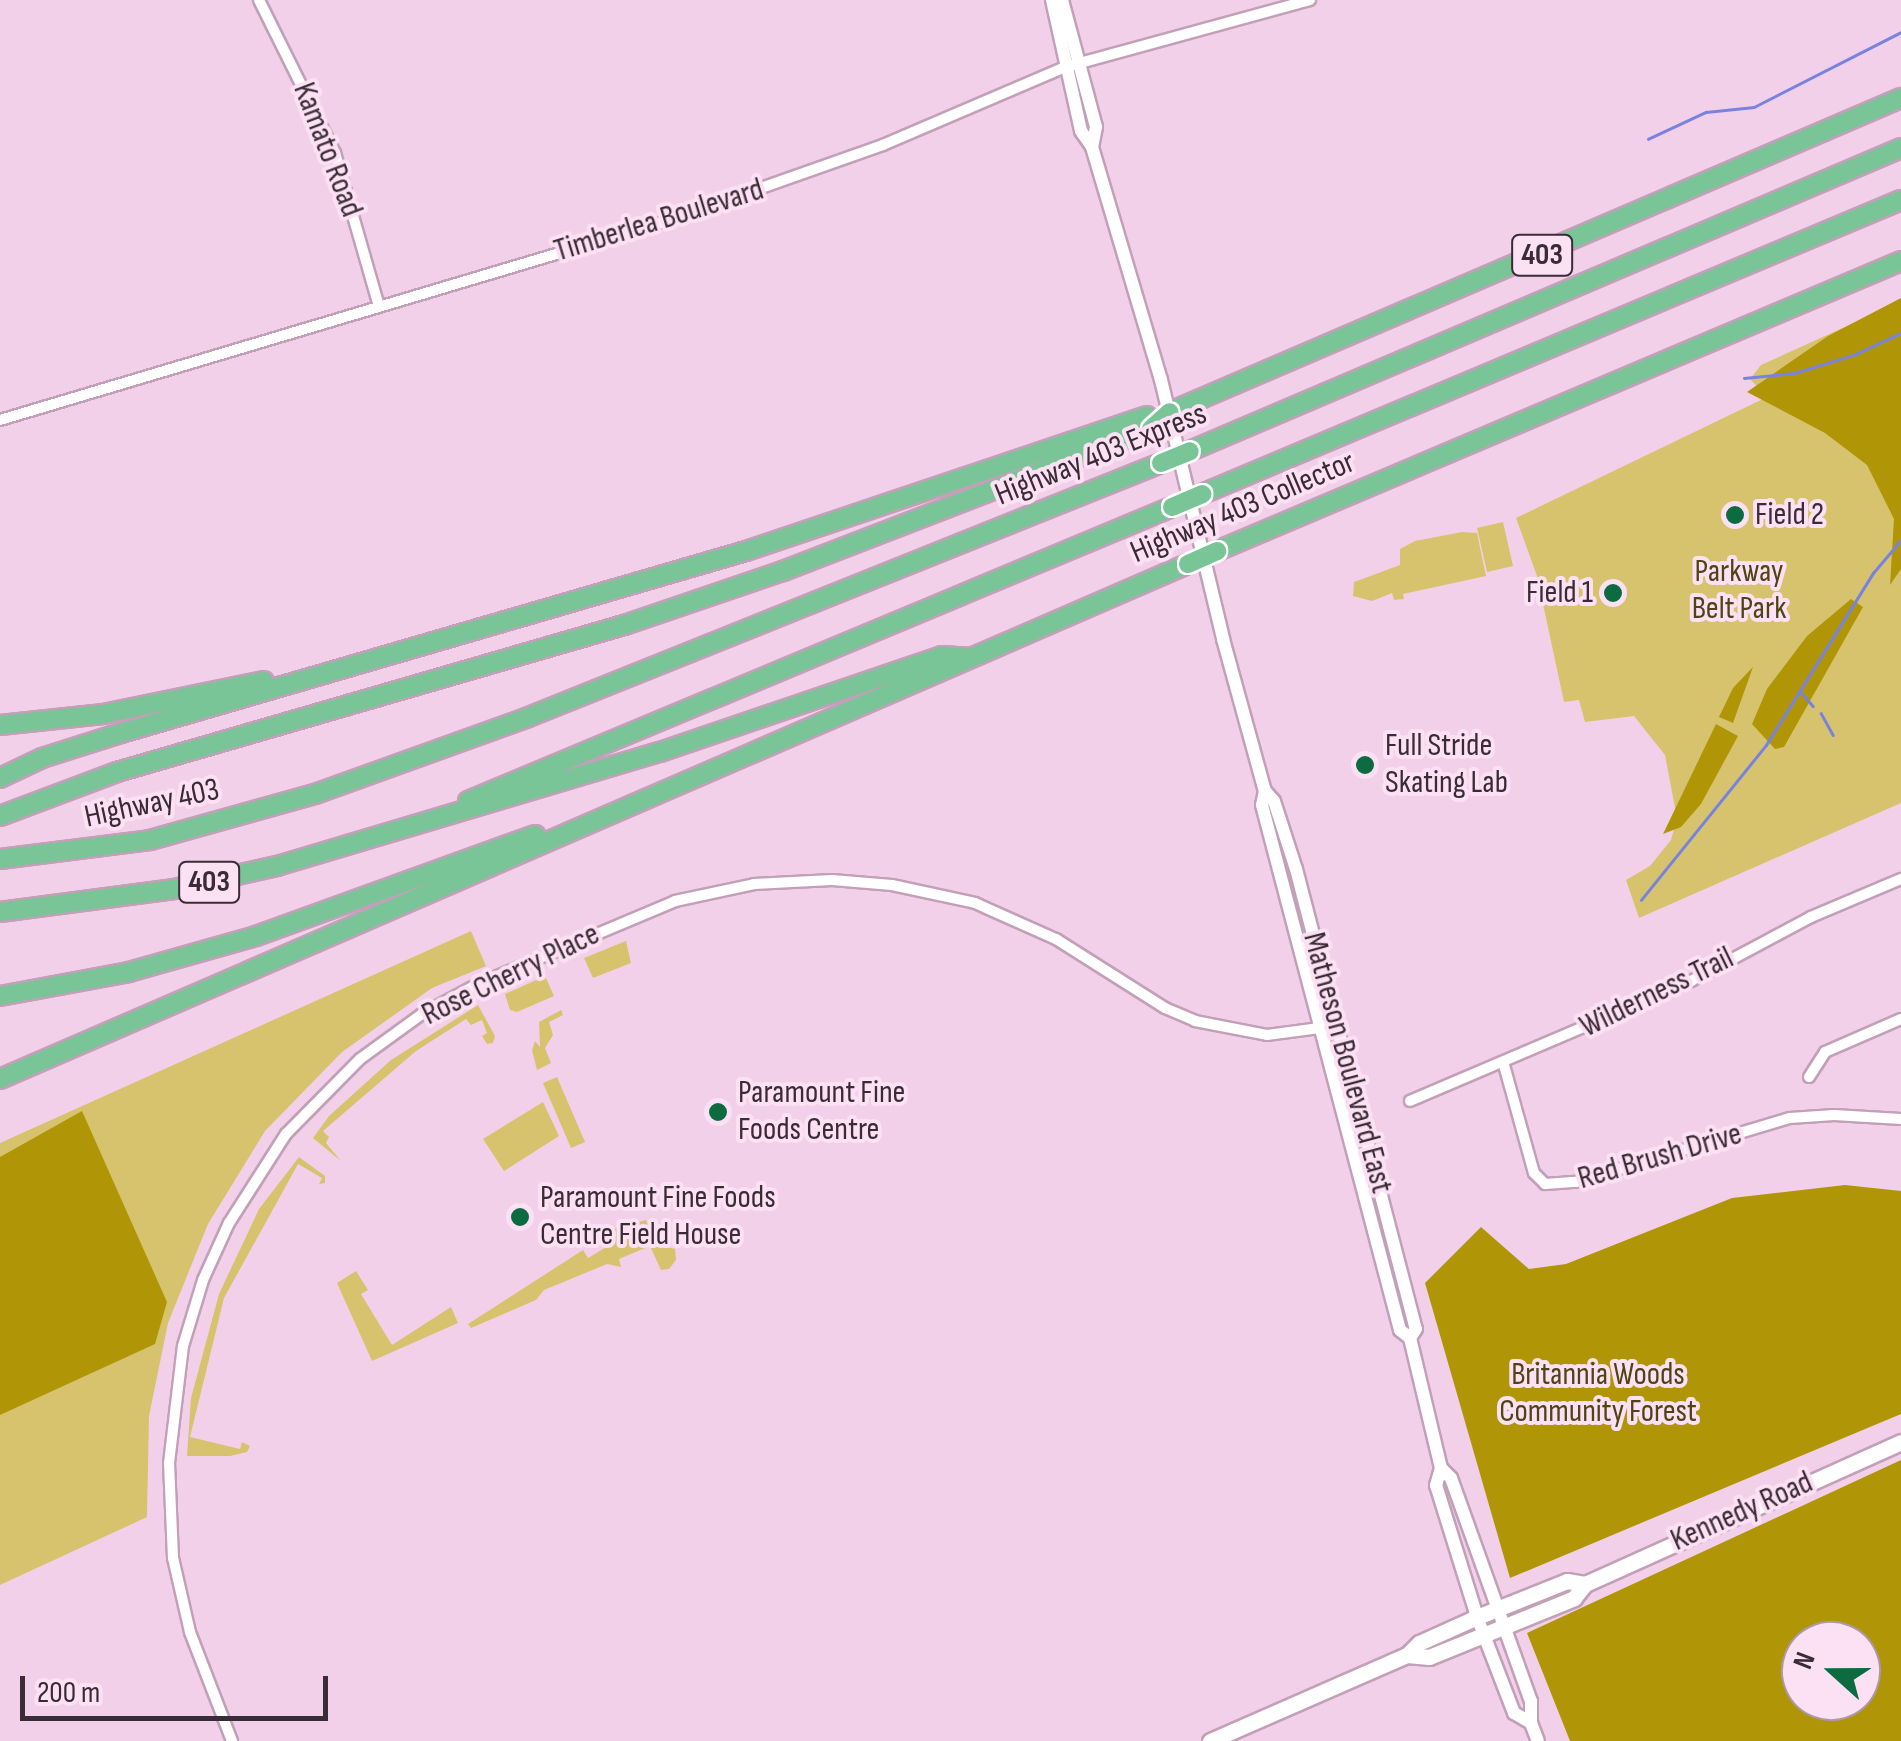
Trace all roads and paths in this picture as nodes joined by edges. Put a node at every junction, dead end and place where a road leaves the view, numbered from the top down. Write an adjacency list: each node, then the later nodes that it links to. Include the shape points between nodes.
1 (259, 0): 12 (street, Kamato Road, via 335,153)
2 (1052, 0): 6 (street, Matheson Boulevard East)
3 (1062, 0): 5 (street, Matheson Boulevard East)
4 (1310, 0): 5 (street, Timberlea Boulevard)
5 (1080, 63): 6 (street, Timberlea Boulevard); 8 (street, Matheson Boulevard East, via 1096,126)
6 (1064, 67): 8 (street, Matheson Boulevard East, via 1081,131); 12 (street, Timberlea Boulevard, via 784,182)
7 (1901, 98): 14 (highway, 403, bridge)
8 (1092, 147): 19 (street, Matheson Boulevard East, via 1160,380)
9 (1901, 148): 20 (highway, Highway 403 Express / 403, bridge, via 1190,451 544,710)
10 (1901, 200): 23 (highway, 403, bridge)
11 (1901, 261): 15 (highway, Highway 403 Collector, bridge)
12 (379, 306): 13 (street, Timberlea Boulevard)
13 (0, 420)
14 (1149, 423): 16 (highway, via 746,551); 22 (highway, via 783,571 624,625 118,772)
15 (969, 658): 21 (highway, Highway 403 Collector); 23 (highway, via 942,656 660,752)
16 (372, 659): 17 (highway, via 103,714); 18 (highway, via 42,758)
17 (0, 725)
18 (0, 778)
19 (1265, 791): 29 (street, Matheson Boulevard East, via 1262,805); 37 (street, Matheson Boulevard East, via 1274,800 1296,869 1416,1329)
20 (314, 794): 24 (highway, Highway 403 / 403, via 150,840)
21 (609, 813): 27 (highway, via 256,936 128,972); 30 (highway)
22 (0, 816)
23 (412, 825): 26 (highway, 403, via 174,889)
24 (0, 859)
25 (1901, 879): 31 (street, Wilderness Trail)
26 (0, 912)
27 (0, 996)
28 (1901, 1019): 32 (street, via 1825,1052)
29 (1320, 1028): 37 (street, Matheson Boulevard East, via 1400,1330); 47 (street, Rose Cherry Place, via 1267,1035 1195,1021 1056,940 975,903 832,880 754,884 676,901 422,1014 360,1059 286,1134 229,1223 184,1346 169,1463 173,1558 190,1632)
30 (68, 1051): 33 (highway); 34 (highway)
31 (1504, 1064): 35 (street, Wilderness Trail); 36 (street, Red Brush Drive, via 1534,1173 1545,1184 1576,1182 1790,1118)
32 (1809, 1077)
33 (0, 1080)
34 (0, 1088)
35 (1410, 1101)
36 (1901, 1119)
37 (1410, 1338): 39 (street, Matheson Boulevard East)
38 (1901, 1442): 40 (main road, Kennedy Road)
39 (1441, 1468): 41 (street, Matheson Boulevard East, via 1451,1478); 42 (street, Matheson Boulevard East, via 1436,1485)
40 (1585, 1584): 41 (main road, Kennedy Road, via 1566,1581); 43 (main road, Kennedy Road, via 1574,1598)
41 (1498, 1609): 42 (main road, Kennedy Road); 43 (street, Matheson Boulevard East)
42 (1477, 1618): 44 (street, Matheson Boulevard East); 45 (main road, Kennedy Road)
43 (1504, 1626): 44 (main road, Kennedy Road); 46 (street, Matheson Boulevard East, via 1531,1701)
44 (1484, 1634): 45 (main road, Kennedy Road, via 1429,1657); 46 (street, Matheson Boulevard East, via 1514,1713)
45 (1408, 1654): 48 (main road, Kennedy Road)
46 (1531, 1723): 49 (street, Matheson Boulevard East)
47 (232, 1741)
48 (1210, 1741)
49 (1538, 1741)

